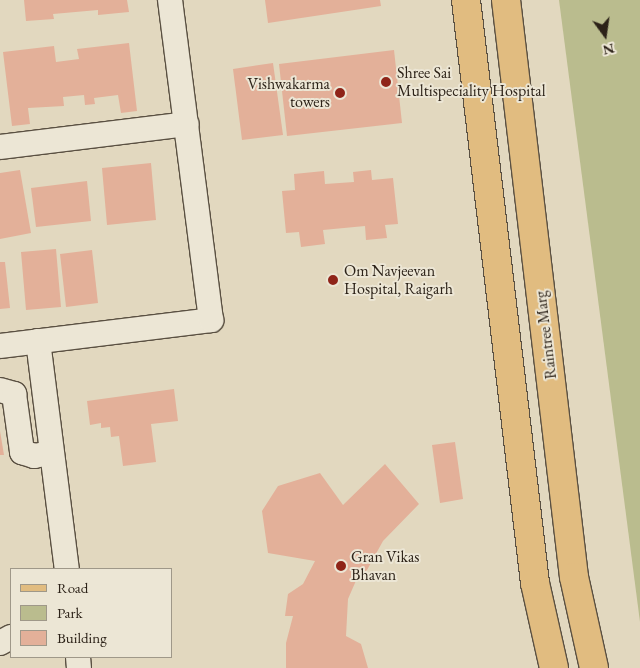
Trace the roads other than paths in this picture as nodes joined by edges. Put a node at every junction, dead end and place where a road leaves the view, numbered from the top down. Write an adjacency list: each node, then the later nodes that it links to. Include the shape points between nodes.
1 (170, 0): 4 (street)
2 (466, 0): 12 (main road, via 531,554)
3 (506, 0): 11 (main road, Raintree Marg, via 574,577)
4 (187, 124): 5 (street); 6 (street, via 211,320)
5 (0, 147)
6 (38, 341): 7 (street); 9 (street)
7 (0, 346)
8 (0, 390): 9 (street, via 14,394 22,452 34,456)
9 (51, 453): 10 (street)
10 (67, 568)
11 (593, 663): 13 (main road)
12 (554, 668)
13 (562, 668)

